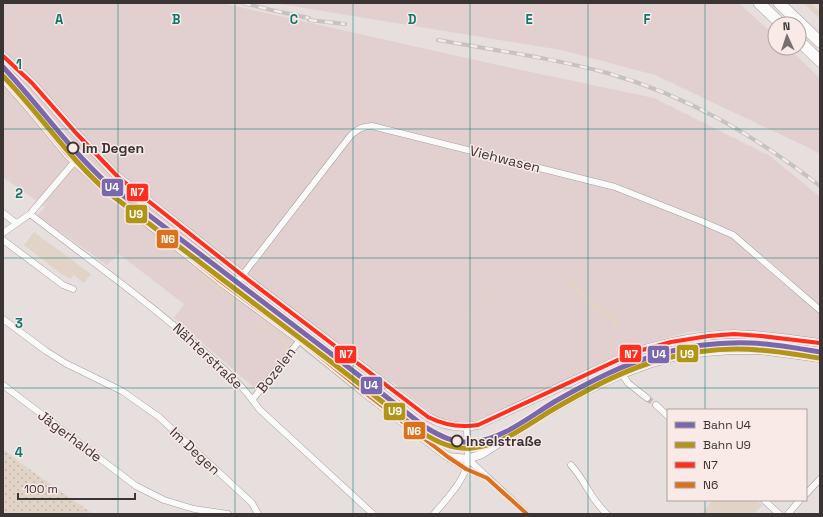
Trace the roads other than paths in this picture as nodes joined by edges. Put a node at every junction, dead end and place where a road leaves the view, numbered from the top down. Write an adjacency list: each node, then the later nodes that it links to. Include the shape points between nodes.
1 (759, 3): 3 (highway)
2 (779, 3): 4 (highway)
3 (773, 16)
4 (820, 42)
5 (807, 49): 7 (highway)
6 (3, 56): 15 (street, via 32,83 118,177)
7 (820, 61)
8 (3, 78): 9 (street)
9 (74, 161): 11 (street); 17 (street)
10 (3, 213): 12 (street)
11 (30, 214): 12 (street); 26 (street, Nähterstraße, via 172,323)
12 (16, 223): 13 (street)
13 (3, 233)
14 (3, 240): 16 (street, via 63,285)
15 (242, 275): 17 (street, Viehwasen); 18 (street, Viehwasen, via 351,135 359,129 372,126 615,187 701,221 733,235); 29 (street, via 428,417 447,426)
16 (73, 289)
17 (231, 290): 20 (street)
18 (820, 310)
19 (3, 319): 40 (street, Im Degen, via 65,363 122,391 159,417 252,503)
20 (300, 340): 26 (street, Bozelen); 30 (street)
21 (820, 343): 29 (street, via 735,334 667,343 635,352 482,424)
22 (820, 358): 23 (street, via 761,350 705,352 677,356)
23 (622, 374): 25 (street, via 628,383); 31 (street, via 579,394 482,454)
24 (3, 385): 39 (street, Jägerhalde, via 136,486 164,500 194,509)
25 (647, 398)
26 (253, 399): 41 (street, Nähterstraße, via 259,409)
27 (656, 406): 28 (street)
28 (667, 415)
29 (467, 427): 31 (street)
30 (448, 457): 31 (street); 33 (street)
31 (468, 459): 33 (street); 34 (street)
32 (571, 465): 44 (street)
33 (466, 469): 34 (street); 42 (street, via 462,480)
34 (487, 478): 43 (street)
35 (820, 478): 36 (street)
36 (807, 493)
37 (765, 501): 45 (street)
38 (799, 501): 46 (street)
39 (228, 514)
40 (258, 514)
41 (373, 514)
42 (434, 514)
43 (527, 514)
44 (607, 514)
45 (780, 514)
46 (788, 514)

